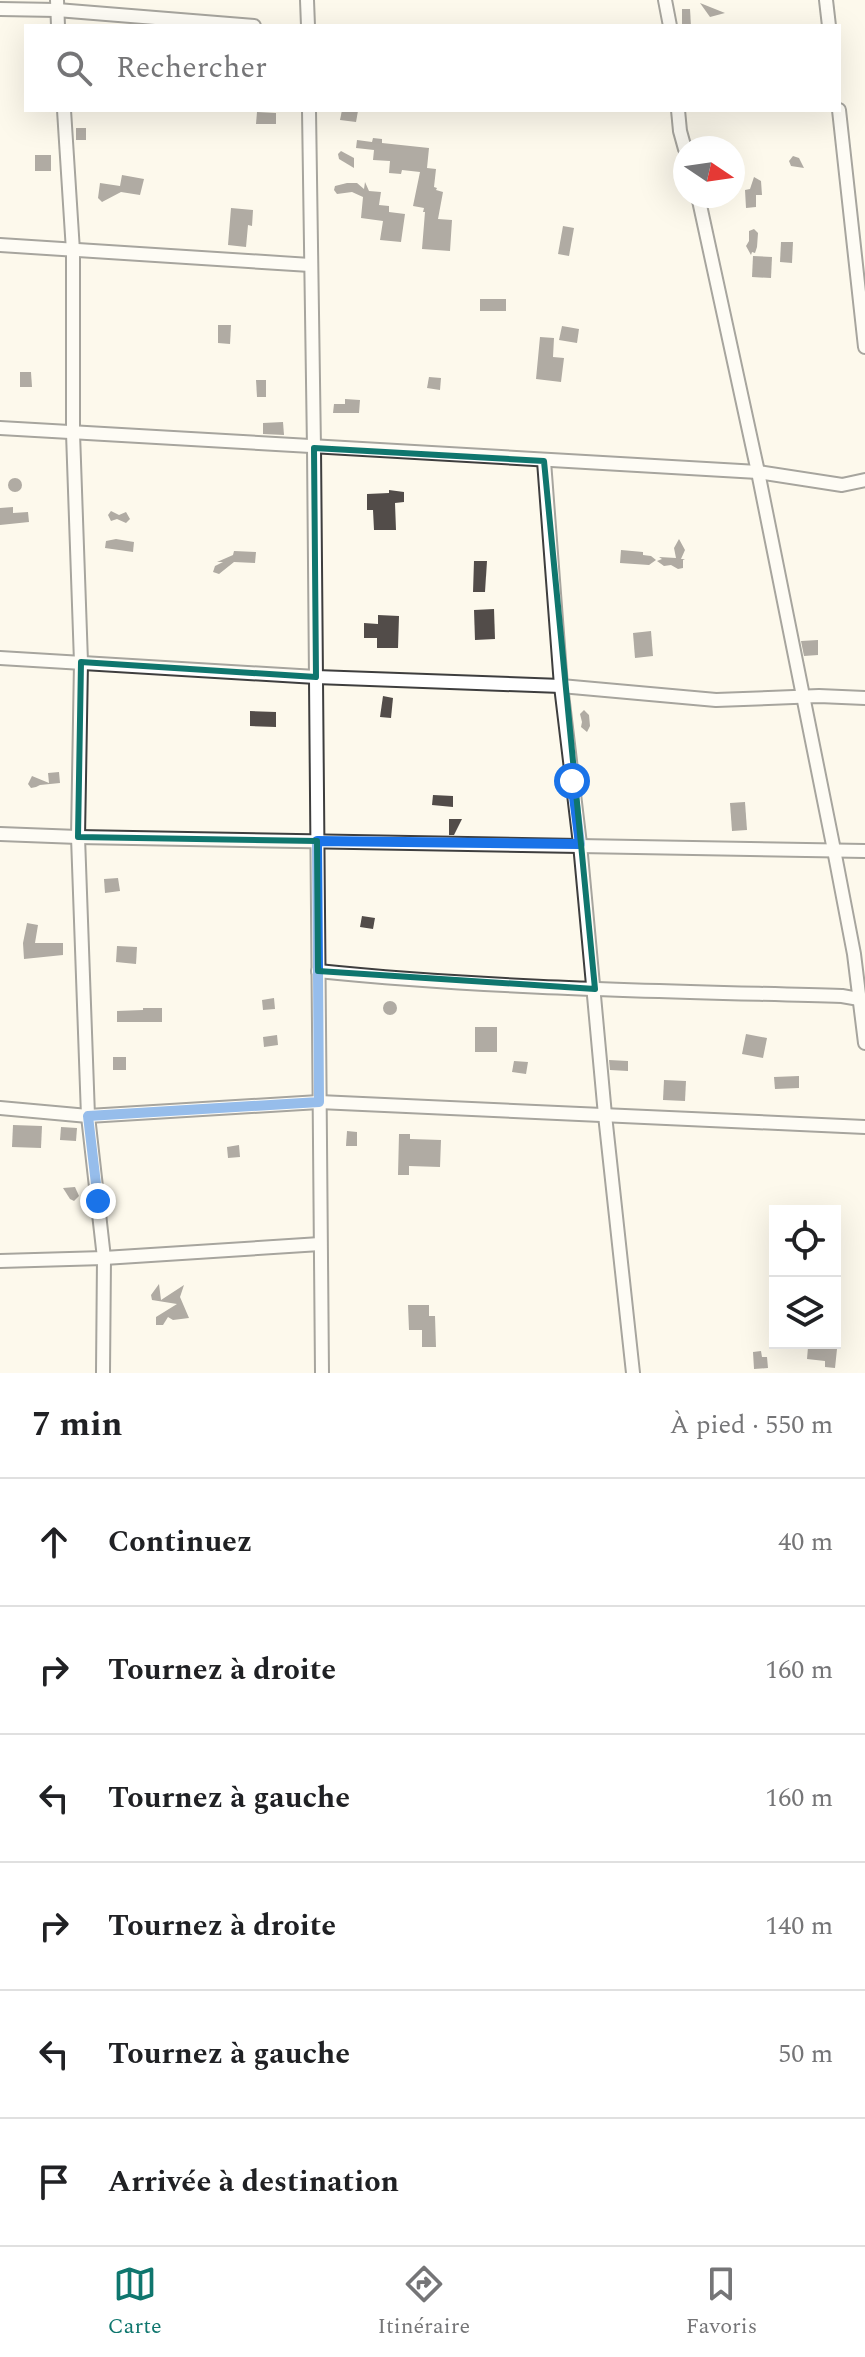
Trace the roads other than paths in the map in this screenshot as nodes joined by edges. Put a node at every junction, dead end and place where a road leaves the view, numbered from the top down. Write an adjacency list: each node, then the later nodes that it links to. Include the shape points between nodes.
1 (307, 0): 7 (street)
2 (665, 0): 8 (street)
3 (826, 0): 9 (street)
4 (57, 5): 5 (street); 6 (street)
5 (0, 9)
6 (235, 24)
7 (308, 24)
8 (670, 24)
9 (829, 24)
10 (64, 112): 17 (street)
11 (309, 112): 18 (street)
12 (678, 112): 14 (street)
13 (839, 112): 19 (street)
14 (681, 136)
15 (701, 208): 24 (street)
16 (0, 245): 17 (street)
17 (73, 251): 18 (street); 21 (street)
18 (310, 265): 22 (street)
19 (865, 347)
20 (0, 428): 21 (street)
21 (73, 433): 22 (street); 27 (street)
22 (314, 448): 23 (street); 28 (street)
23 (544, 461): 24 (street); 29 (street)
24 (758, 472): 25 (street, via 842,485); 30 (street)
25 (865, 480)
26 (0, 658): 27 (street)
27 (81, 662): 28 (street); 33 (street)
28 (316, 677): 29 (street); 34 (street)
29 (561, 686): 30 (street, via 716,700); 35 (street)
30 (803, 698): 31 (street); 36 (street)
31 (865, 698)
32 (0, 834): 33 (street)
33 (78, 837): 34 (street); 45 (street)
34 (317, 841): 35 (street); 38 (street)
35 (580, 844): 36 (street); 39 (street)
36 (834, 850): 37 (street); 40 (street)
37 (865, 851)
38 (318, 971): 39 (street); 42 (street)
39 (595, 989): 40 (street); 44 (street)
40 (862, 999): 41 (street)
41 (865, 1043)
42 (319, 1102): 44 (street); 45 (street); 47 (street)
43 (0, 1108): 45 (street)
44 (605, 1115): 46 (street); 52 (street)
45 (88, 1116): 48 (street)
46 (865, 1127)
47 (320, 1244): 48 (street); 51 (street)
48 (104, 1258): 49 (street); 50 (street)
49 (0, 1261)
50 (103, 1373)
51 (322, 1373)
52 (633, 1373)

